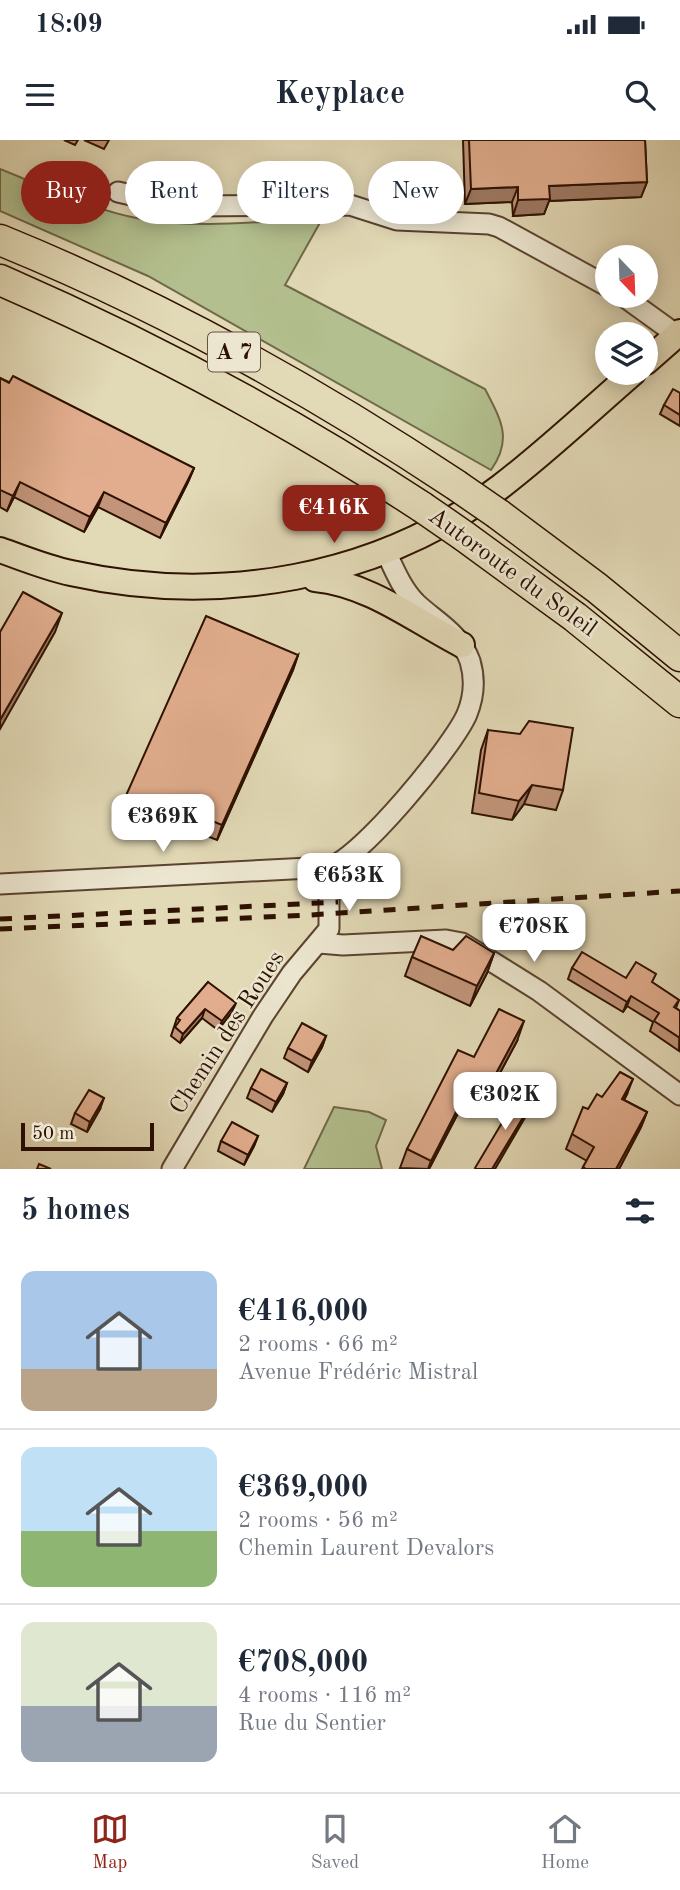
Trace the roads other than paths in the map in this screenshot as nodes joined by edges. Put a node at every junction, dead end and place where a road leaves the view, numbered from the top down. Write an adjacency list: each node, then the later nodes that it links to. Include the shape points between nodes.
1 (118, 192): 4 (street, via 194,206 350,205 397,220 489,224)
2 (0, 240): 13 (highway, Autoroute du Soleil / A 7, bridge, via 147,307 332,406 498,514)
3 (0, 280): 14 (highway, Autoroute du Soleil / A 7, bridge, via 225,388 312,438 464,536)
4 (595, 280)
5 (640, 308): 6 (street)
6 (678, 334): 7 (main road)
7 (658, 352)
8 (619, 385): 10 (main road, via 499,488 440,526)
9 (0, 550): 11 (main road, via 68,573 150,585 216,587)
10 (386, 552): 11 (main road); 12 (street, via 405,590)
11 (293, 578): 12 (main road, via 352,584)
12 (462, 645): 15 (street, via 473,683 463,723 364,845 347,860)
13 (680, 656)
14 (680, 702)
15 (329, 867): 16 (street); 17 (street, Chemin des Roues, via 328,929)
16 (0, 884)
17 (319, 943): 18 (street, via 462,943); 21 (street, Chemin des Roues, via 262,1016)
18 (600, 1034): 19 (street); 20 (street, via 611,1047)
19 (680, 1078)
20 (680, 1095)
21 (172, 1169)

